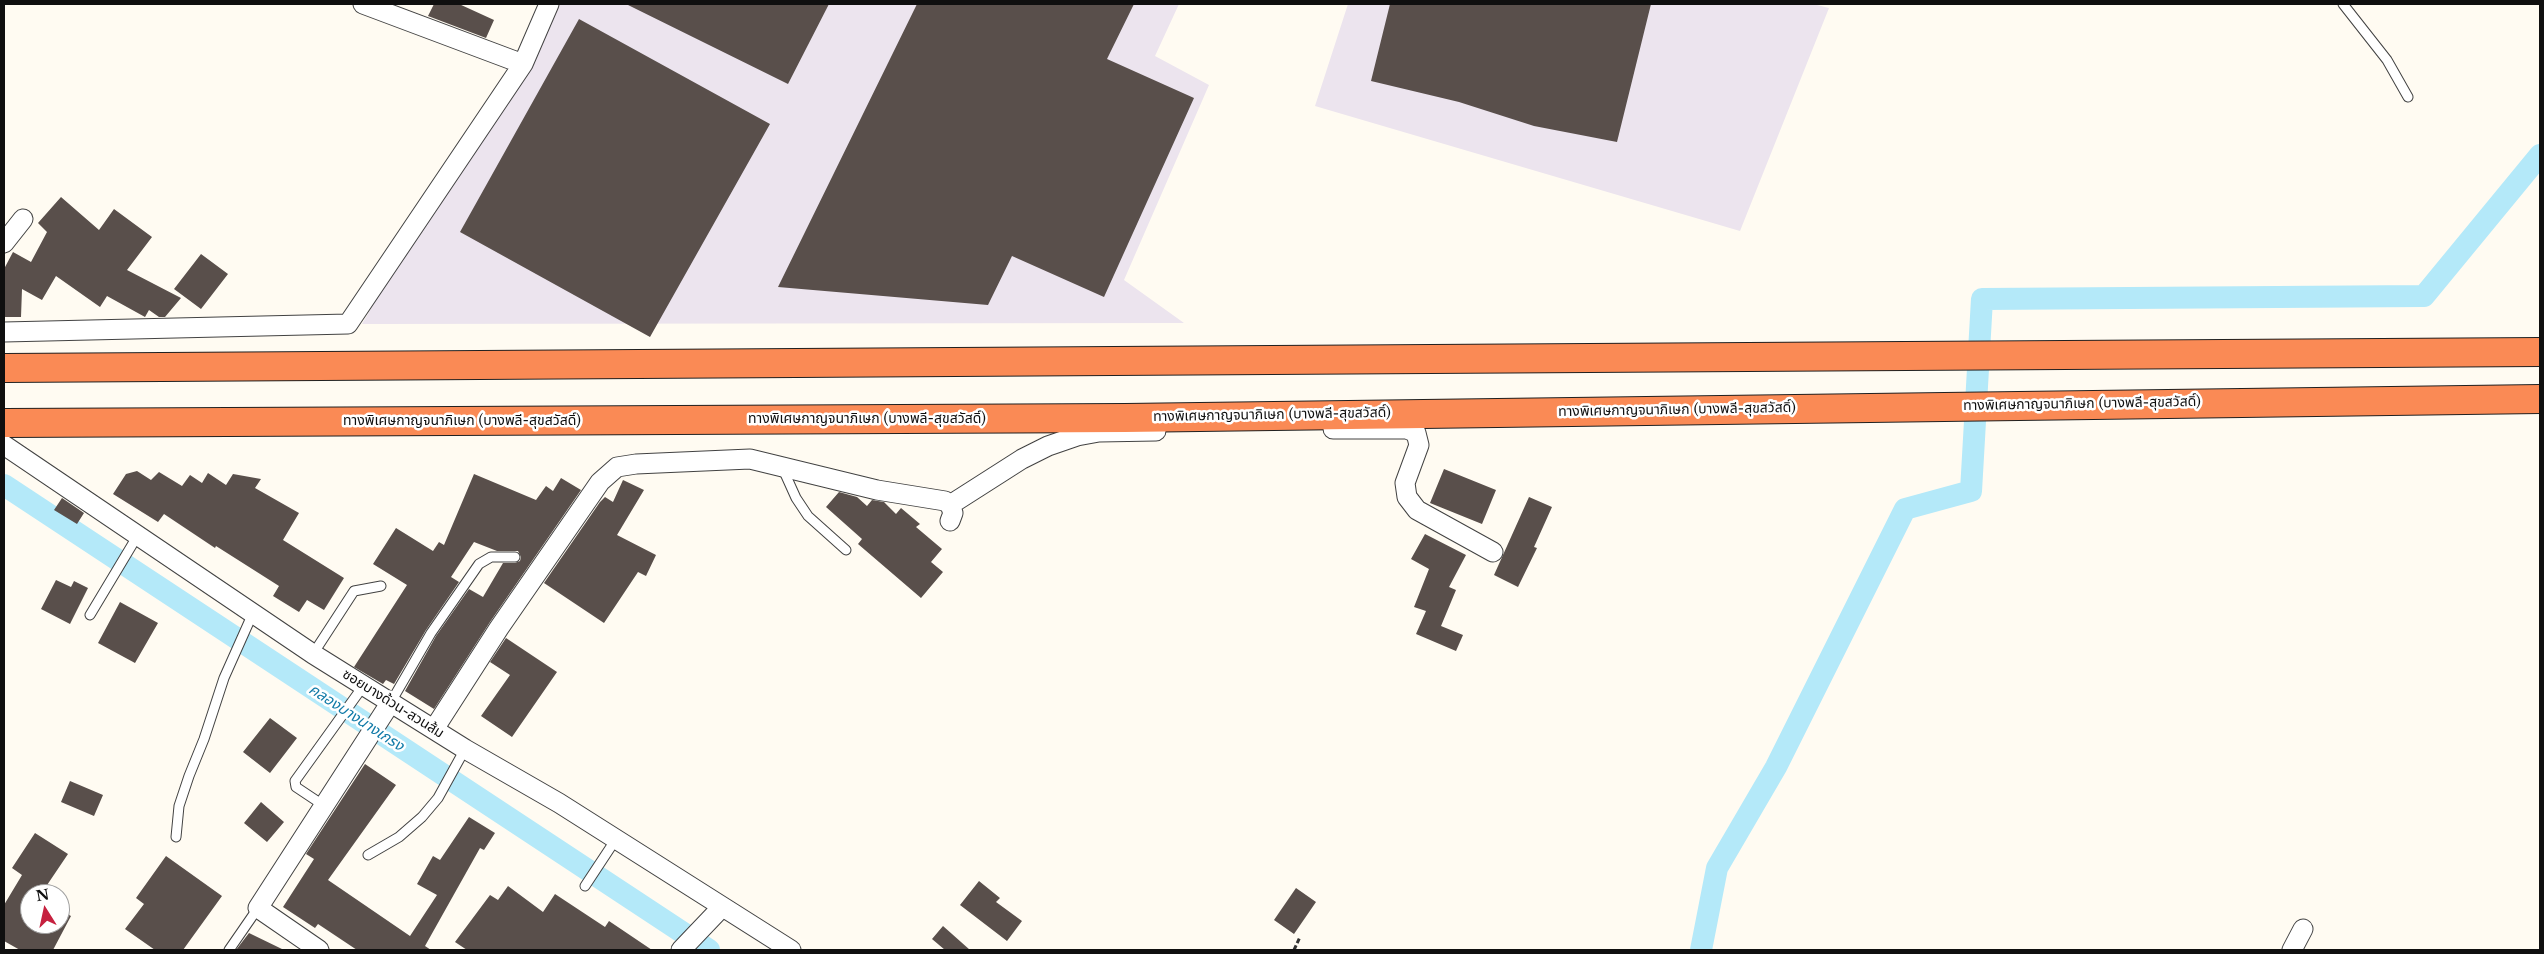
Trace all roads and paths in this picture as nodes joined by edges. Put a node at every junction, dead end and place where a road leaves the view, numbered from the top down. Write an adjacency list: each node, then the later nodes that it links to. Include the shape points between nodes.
1 (364, 4): 4 (street)
2 (549, 4): 4 (street)
3 (2343, 4): 5 (lane, via 2387,60)
4 (522, 64): 8 (street, via 348,324)
5 (2408, 96)
6 (23, 219): 7 (street)
7 (4, 243)
8 (4, 332)
9 (2540, 352): 10 (highway)
10 (4, 368)
11 (2540, 399): 12 (highway, ทางพิเศษกาญจนาภิเษก (บางพลี-สุขสวัสดิ์))
12 (2381, 401): 13 (highway); 14 (highway, ทางพิเศษกาญจนาภิเษก (บางพลี-สุขสวัสดิ์), via 1125,418)
13 (2540, 417)
14 (4, 424)
15 (4, 445): 17 (street, ซอยบางด้วน-สวนส้ม)
16 (782, 467): 18 (lane, via 808,516); 19 (street, via 876,490 937,498 950,513 1022,458 1077,436 1099,432 1407,429 1416,432 1419,445 1405,483 1407,497 1417,510); 27 (street, via 750,459 730,459 617,467 600,482)
17 (134, 540): 22 (lane); 23 (street, ซอยบางด้วน-สวนส้ม)
18 (846, 550)
19 (1494, 552)
20 (515, 557): 26 (lane, via 491,557 479,564 431,632)
21 (381, 586): 24 (lane, via 354,591)
22 (90, 616)
23 (250, 619): 24 (street, ซอยบางด้วน-สวนส้ม); 30 (lane, via 179,806)
24 (313, 654): 25 (street, ซอยบางด้วน-สวนส้ม)
25 (358, 692): 26 (street, ซอยบางด้วน-สวนส้ม); 29 (lane, via 294,784 298,790)
26 (391, 702): 27 (street, ซอยบางด้วน-สวนส้ม); 29 (street)
27 (434, 729): 28 (street, ซอยบางด้วน-สวนส้ม)
28 (461, 756): 31 (street, ซอยบางด้วน-สวนส้ม); 32 (lane, via 422,817 399,837)
29 (323, 805): 35 (street)
30 (176, 837)
31 (611, 846): 33 (lane); 34 (street, ซอยบางด้วน-สวนส้ม)
32 (368, 855)
33 (587, 883)
34 (722, 907): 40 (street); 41 (street, ซอยบางด้วน-สวนส้ม)
35 (258, 908): 38 (lane); 39 (street)
36 (2303, 929): 43 (street)
37 (1300, 937): 42 (path)
38 (229, 950)
39 (319, 950)
40 (681, 950)
41 (791, 950)
42 (1294, 950)
43 (2292, 950)

